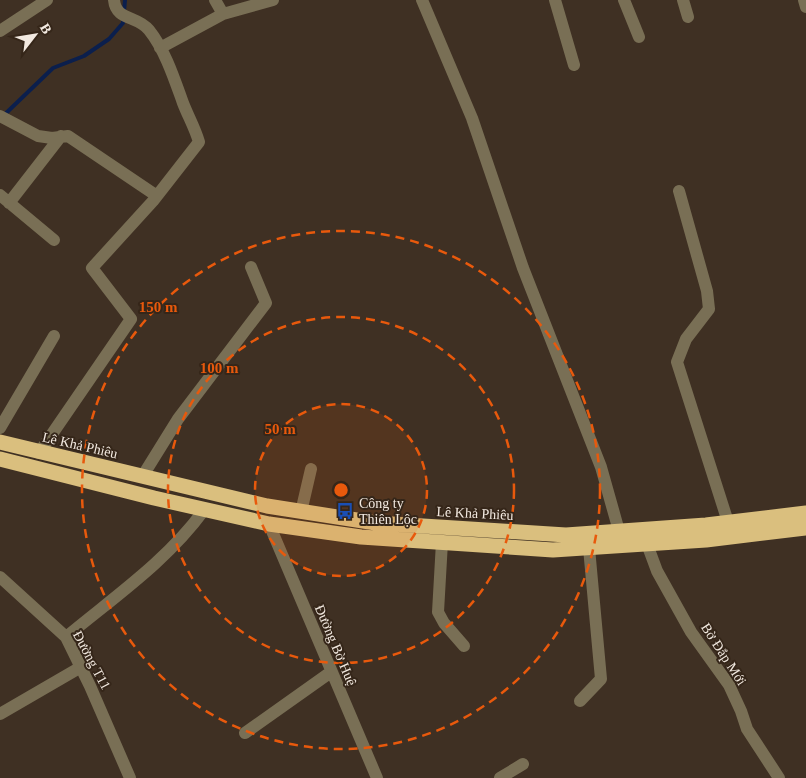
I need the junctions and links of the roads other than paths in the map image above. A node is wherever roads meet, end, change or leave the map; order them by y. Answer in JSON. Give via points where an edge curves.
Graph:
{"nodes":[{"id":1,"x":47,"y":0,"type":"edge"},
{"id":2,"x":114,"y":0,"type":"edge"},
{"id":3,"x":215,"y":0,"type":"edge"},
{"id":4,"x":273,"y":0,"type":"edge"},
{"id":5,"x":422,"y":0,"type":"edge"},
{"id":6,"x":555,"y":0,"type":"edge"},
{"id":7,"x":624,"y":0,"type":"edge"},
{"id":8,"x":683,"y":0,"type":"edge"},
{"id":9,"x":804,"y":0,"type":"edge"},
{"id":10,"x":806,"y":7,"type":"edge"},
{"id":11,"x":223,"y":14,"type":"junction"},
{"id":12,"x":688,"y":17,"type":"dead end"},
{"id":13,"x":0,"y":31,"type":"edge"},
{"id":14,"x":639,"y":37,"type":"dead end"},
{"id":15,"x":160,"y":48,"type":"junction"},
{"id":16,"x":574,"y":65,"type":"dead end"},
{"id":17,"x":4,"y":118,"type":"edge"},
{"id":18,"x":61,"y":136,"type":"junction"},
{"id":19,"x":679,"y":192,"type":"dead end"},
{"id":20,"x":157,"y":196,"type":"junction"},
{"id":21,"x":4,"y":199,"type":"edge"},
{"id":22,"x":54,"y":240,"type":"dead end"},
{"id":23,"x":251,"y":268,"type":"dead end"},
{"id":24,"x":54,"y":336,"type":"dead end"},
{"id":25,"x":0,"y":428,"type":"edge"},
{"id":26,"x":0,"y":442,"type":"edge"},
{"id":27,"x":39,"y":452,"type":"junction"},
{"id":28,"x":0,"y":459,"type":"edge"},
{"id":29,"x":311,"y":469,"type":"dead end"},
{"id":30,"x":142,"y":477,"type":"junction"},
{"id":31,"x":204,"y":510,"type":"junction"},
{"id":32,"x":301,"y":512,"type":"junction"},
{"id":33,"x":806,"y":513,"type":"edge"},
{"id":34,"x":728,"y":522,"type":"junction"},
{"id":35,"x":269,"y":524,"type":"junction"},
{"id":36,"x":806,"y":528,"type":"edge"},
{"id":37,"x":619,"y":531,"type":"junction"},
{"id":38,"x":442,"y":542,"type":"junction"},
{"id":39,"x":647,"y":544,"type":"junction"},
{"id":40,"x":588,"y":548,"type":"junction"},
{"id":41,"x":0,"y":576,"type":"edge"},
{"id":42,"x":66,"y":637,"type":"junction"},
{"id":43,"x":464,"y":646,"type":"dead end"},
{"id":44,"x":81,"y":667,"type":"junction"},
{"id":45,"x":331,"y":672,"type":"junction"},
{"id":46,"x":580,"y":701,"type":"dead end"},
{"id":47,"x":0,"y":714,"type":"edge"},
{"id":48,"x":245,"y":733,"type":"dead end"},
{"id":49,"x":523,"y":764,"type":"dead end"},
{"id":50,"x":130,"y":778,"type":"edge"},
{"id":51,"x":377,"y":778,"type":"edge"},
{"id":52,"x":500,"y":778,"type":"edge"},
{"id":53,"x":780,"y":778,"type":"edge"}],
"edges":[{"from":1,"to":13,"type":"street"},
{"from":2,"to":15,"type":"street","via":[[115,8],[142,23]]},
{"from":3,"to":11,"type":"street"},
{"from":4,"to":11,"type":"street"},
{"from":5,"to":37,"type":"street","via":[[472,118],[523,268],[601,467]]},
{"from":6,"to":16,"type":"street"},
{"from":7,"to":14,"type":"street"},
{"from":8,"to":12,"type":"street"},
{"from":9,"to":10,"type":"street"},
{"from":11,"to":15,"type":"street"},
{"from":15,"to":20,"type":"street","via":[[177,82],[198,142]]},
{"from":17,"to":18,"type":"street","via":[[38,136]]},
{"from":18,"to":20,"type":"street","via":[[68,136]]},
{"from":18,"to":21,"type":"street"},
{"from":19,"to":34,"type":"street","via":[[707,291],[709,309],[686,339],[677,362]]},
{"from":20,"to":27,"type":"street","via":[[92,268],[131,319]]},
{"from":21,"to":22,"type":"street"},
{"from":23,"to":30,"type":"street","via":[[266,303],[178,420]]},
{"from":24,"to":25,"type":"street"},
{"from":26,"to":27,"type":"highway","name":"Lê Khả Phiêu"},
{"from":27,"to":30,"type":"highway","name":"Lê Khả Phiêu"},
{"from":28,"to":31,"type":"highway"},
{"from":29,"to":32,"type":"street"},
{"from":30,"to":32,"type":"highway","name":"Lê Khả Phiêu"},
{"from":31,"to":35,"type":"highway"},
{"from":31,"to":42,"type":"street","via":[[156,563]]},
{"from":32,"to":37,"type":"highway","name":"Lê Khả Phiêu","via":[[386,524],[566,535]]},
{"from":33,"to":34,"type":"highway","name":"Lê Khả Phiêu"},
{"from":34,"to":37,"type":"highway","name":"Lê Khả Phiêu"},
{"from":35,"to":38,"type":"highway","via":[[361,537]]},
{"from":35,"to":45,"type":"street","name":"Đường Bờ Huệ"},
{"from":36,"to":39,"type":"highway"},
{"from":38,"to":40,"type":"highway","via":[[553,550]]},
{"from":38,"to":43,"type":"street","via":[[438,612]]},
{"from":39,"to":40,"type":"highway"},
{"from":39,"to":53,"type":"street","name":"Bờ Đắp Mới","via":[[657,572],[729,685],[742,711],[746,729]]},
{"from":40,"to":46,"type":"street","via":[[601,679]]},
{"from":41,"to":42,"type":"street","name":"Đường T11"},
{"from":42,"to":44,"type":"street","name":"Đường T11"},
{"from":44,"to":47,"type":"street"},
{"from":44,"to":50,"type":"street","name":"Đường T11"},
{"from":45,"to":48,"type":"street"},
{"from":45,"to":51,"type":"street","name":"Đường Bờ Huệ"},
{"from":49,"to":52,"type":"street"}]}
